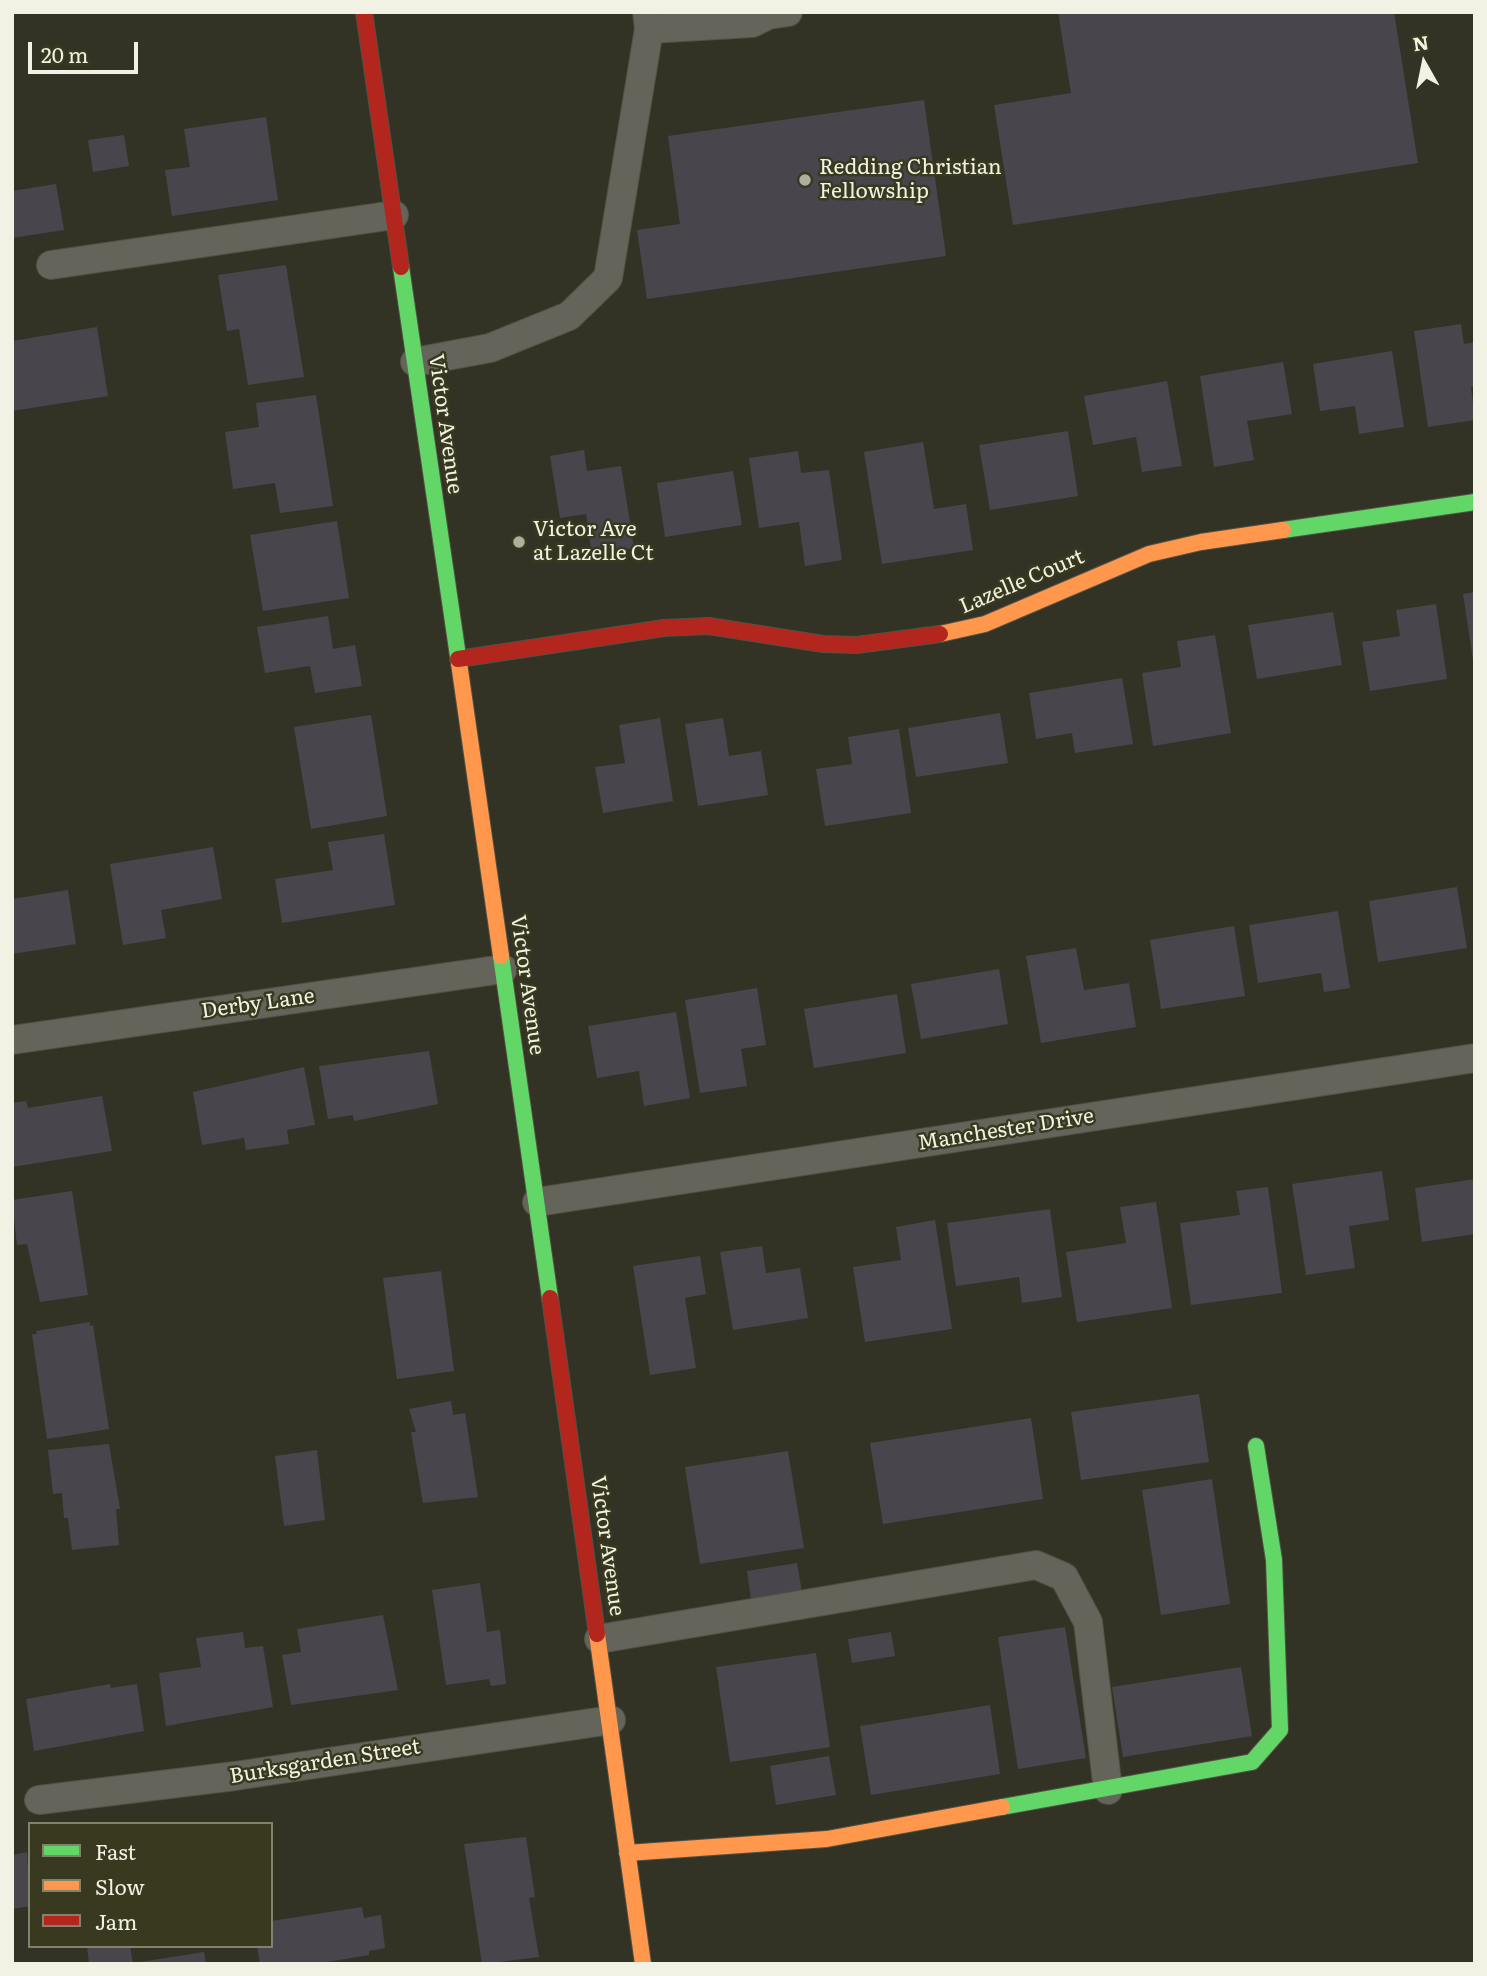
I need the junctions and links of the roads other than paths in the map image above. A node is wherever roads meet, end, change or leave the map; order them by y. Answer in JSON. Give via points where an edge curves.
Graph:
{"nodes":[{"id":1,"x":364,"y":12,"type":"edge"},
{"id":2,"x":775,"y":13,"type":"edge"},
{"id":3,"x":648,"y":21,"type":"edge"},
{"id":4,"x":394,"y":215,"type":"junction"},
{"id":5,"x":51,"y":265,"type":"dead end"},
{"id":6,"x":415,"y":362,"type":"junction"},
{"id":7,"x":1475,"y":502,"type":"edge"},
{"id":8,"x":458,"y":659,"type":"junction"},
{"id":9,"x":503,"y":969,"type":"junction"},
{"id":10,"x":12,"y":1040,"type":"edge"},
{"id":11,"x":1475,"y":1058,"type":"edge"},
{"id":12,"x":537,"y":1202,"type":"junction"},
{"id":13,"x":1256,"y":1446,"type":"dead end"},
{"id":14,"x":599,"y":1639,"type":"junction"},
{"id":15,"x":611,"y":1720,"type":"junction"},
{"id":16,"x":1108,"y":1790,"type":"junction"},
{"id":17,"x":39,"y":1800,"type":"dead end"},
{"id":18,"x":627,"y":1853,"type":"junction"},
{"id":19,"x":643,"y":1964,"type":"edge"}],
"edges":[{"from":1,"to":4,"type":"main road","name":"Victor Avenue"},
{"from":2,"to":3,"type":"street","via":[[752,23]]},
{"from":3,"to":6,"type":"street","via":[[608,278],[569,316],[490,348]]},
{"from":4,"to":5,"type":"street"},
{"from":4,"to":6,"type":"main road","name":"Victor Avenue"},
{"from":6,"to":8,"type":"main road","name":"Victor Avenue"},
{"from":7,"to":8,"type":"main road","name":"Lazelle Court","via":[[1202,542],[1149,554],[985,624],[920,639],[846,645],[735,629],[664,628]]},
{"from":8,"to":9,"type":"main road","name":"Victor Avenue"},
{"from":9,"to":10,"type":"street","name":"Derby Lane"},
{"from":9,"to":12,"type":"main road","name":"Victor Avenue"},
{"from":11,"to":12,"type":"street","name":"Manchester Drive"},
{"from":12,"to":14,"type":"main road","name":"Victor Avenue"},
{"from":13,"to":16,"type":"main road","via":[[1274,1560],[1280,1730],[1252,1762]]},
{"from":14,"to":15,"type":"main road","name":"Victor Avenue"},
{"from":14,"to":16,"type":"street","via":[[1037,1564],[1064,1577],[1088,1622]]},
{"from":15,"to":17,"type":"street","name":"Burksgarden Street"},
{"from":15,"to":18,"type":"main road","name":"Victor Avenue"},
{"from":16,"to":18,"type":"main road","via":[[827,1839]]},
{"from":18,"to":19,"type":"main road","name":"Victor Avenue"}]}
